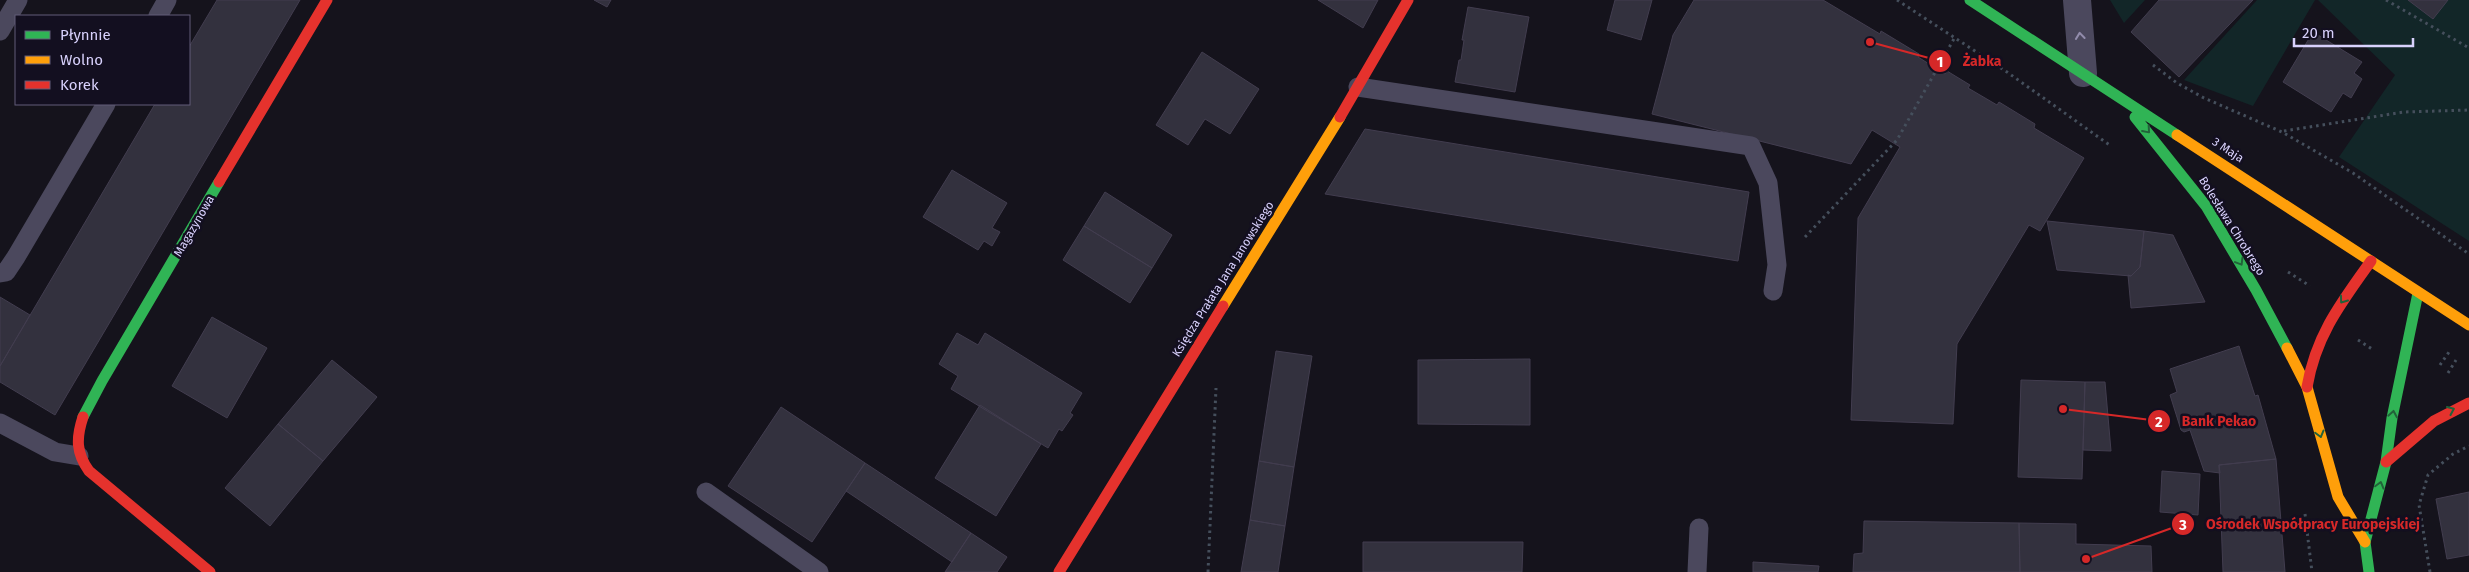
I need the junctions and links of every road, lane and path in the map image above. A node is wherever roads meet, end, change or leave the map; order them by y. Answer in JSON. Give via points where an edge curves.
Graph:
{"nodes":[{"id":1,"x":18,"y":0,"type":"edge"},
{"id":2,"x":168,"y":0,"type":"edge"},
{"id":3,"x":327,"y":0,"type":"edge"},
{"id":4,"x":1408,"y":0,"type":"edge"},
{"id":5,"x":1897,"y":0,"type":"edge"},
{"id":6,"x":2077,"y":0,"type":"edge"},
{"id":7,"x":2386,"y":0,"type":"edge"},
{"id":8,"x":1983,"y":3,"type":"edge"},
{"id":9,"x":159,"y":15,"type":"edge"},
{"id":10,"x":0,"y":31,"type":"edge"},
{"id":11,"x":1954,"y":37,"type":"junction"},
{"id":12,"x":2469,"y":48,"type":"edge"},
{"id":13,"x":2153,"y":65,"type":"dead end"},
{"id":14,"x":2083,"y":73,"type":"junction"},
{"id":15,"x":1358,"y":87,"type":"junction"},
{"id":16,"x":2114,"y":94,"type":"junction"},
{"id":17,"x":105,"y":105,"type":"edge"},
{"id":18,"x":2469,"y":110,"type":"edge"},
{"id":19,"x":2282,"y":132,"type":"junction"},
{"id":20,"x":2117,"y":152,"type":"dead end"},
{"id":21,"x":2469,"y":254,"type":"edge"},
{"id":22,"x":2372,"y":261,"type":"junction"},
{"id":23,"x":1777,"y":265,"type":"junction"},
{"id":24,"x":2285,"y":272,"type":"dead end"},
{"id":25,"x":0,"y":273,"type":"edge"},
{"id":26,"x":2314,"y":288,"type":"dead end"},
{"id":27,"x":1774,"y":291,"type":"dead end"},
{"id":28,"x":2418,"y":292,"type":"junction"},
{"id":29,"x":2469,"y":325,"type":"edge"},
{"id":30,"x":2355,"y":338,"type":"dead end"},
{"id":31,"x":2378,"y":352,"type":"dead end"},
{"id":32,"x":1216,"y":380,"type":"dead end"},
{"id":33,"x":2307,"y":387,"type":"junction"},
{"id":34,"x":2469,"y":402,"type":"edge"},
{"id":35,"x":0,"y":423,"type":"edge"},
{"id":36,"x":2469,"y":446,"type":"edge"},
{"id":37,"x":79,"y":456,"type":"junction"},
{"id":38,"x":2386,"y":462,"type":"junction"},
{"id":39,"x":706,"y":492,"type":"dead end"},
{"id":40,"x":2303,"y":506,"type":"dead end"},
{"id":41,"x":1699,"y":528,"type":"dead end"},
{"id":42,"x":2365,"y":542,"type":"junction"},
{"id":43,"x":210,"y":572,"type":"edge"},
{"id":44,"x":819,"y":572,"type":"edge"},
{"id":45,"x":1059,"y":572,"type":"edge"},
{"id":46,"x":1208,"y":572,"type":"edge"},
{"id":47,"x":1697,"y":572,"type":"edge"},
{"id":48,"x":2312,"y":572,"type":"edge"},
{"id":49,"x":2369,"y":572,"type":"edge"},
{"id":50,"x":2430,"y":572,"type":"edge"}],
"edges":[{"from":1,"to":10,"type":"lane"},
{"from":2,"to":9,"type":"lane"},
{"from":3,"to":37,"type":"street","name":"Magazynowa","via":[[102,381],[76,437]]},
{"from":4,"to":15,"type":"street","name":"Księdza Prałata Jana Janowskiego"},
{"from":5,"to":11,"type":"path"},
{"from":14,"to":6,"type":"street","one_way":true},
{"from":7,"to":12,"type":"path"},
{"from":8,"to":14,"type":"street","name":"3 Maja"},
{"from":11,"to":20,"type":"path"},
{"from":11,"to":23,"type":"path","via":[[1897,140]]},
{"from":13,"to":19,"type":"path","via":[[2204,98]]},
{"from":14,"to":16,"type":"street","name":"3 Maja"},
{"from":15,"to":23,"type":"lane","via":[[1751,146],[1768,183]]},
{"from":15,"to":45,"type":"street","name":"Księdza Prałata Jana Janowskiego"},
{"from":16,"to":22,"type":"street","name":"3 Maja"},
{"from":16,"to":33,"type":"street","name":"Bolesława Chrobrego","one_way":true,"via":[[2206,206],[2256,290]]},
{"from":17,"to":25,"type":"lane","via":[[16,257],[6,272]]},
{"from":18,"to":19,"type":"path","via":[[2404,112]]},
{"from":19,"to":21,"type":"path","via":[[2354,172]]},
{"from":22,"to":28,"type":"street","name":"3 Maja"},
{"from":22,"to":33,"type":"street","name":"Bolesława Chrobrego","one_way":true,"via":[[2316,343]]},
{"from":23,"to":27,"type":"lane"},
{"from":24,"to":26,"type":"path"},
{"from":28,"to":29,"type":"street","name":"3 Maja"},
{"from":38,"to":28,"type":"street","name":"Bolesława Chrobrego","one_way":true},
{"from":30,"to":31,"type":"path"},
{"from":32,"to":46,"type":"path"},
{"from":33,"to":42,"type":"street","name":"Bolesława Chrobrego","one_way":true,"via":[[2338,498]]},
{"from":38,"to":34,"type":"street","one_way":true,"via":[[2426,424]]},
{"from":35,"to":37,"type":"lane","via":[[55,452]]},
{"from":36,"to":50,"type":"path","via":[[2453,454],[2428,475],[2419,505]]},
{"from":37,"to":43,"type":"street","via":[[89,472]]},
{"from":42,"to":38,"type":"street","name":"Bolesława Chrobrego","one_way":true},
{"from":39,"to":44,"type":"lane"},
{"from":40,"to":48,"type":"path"},
{"from":41,"to":47,"type":"lane"},
{"from":42,"to":49,"type":"street","name":"Bolesława Chrobrego"}]}
